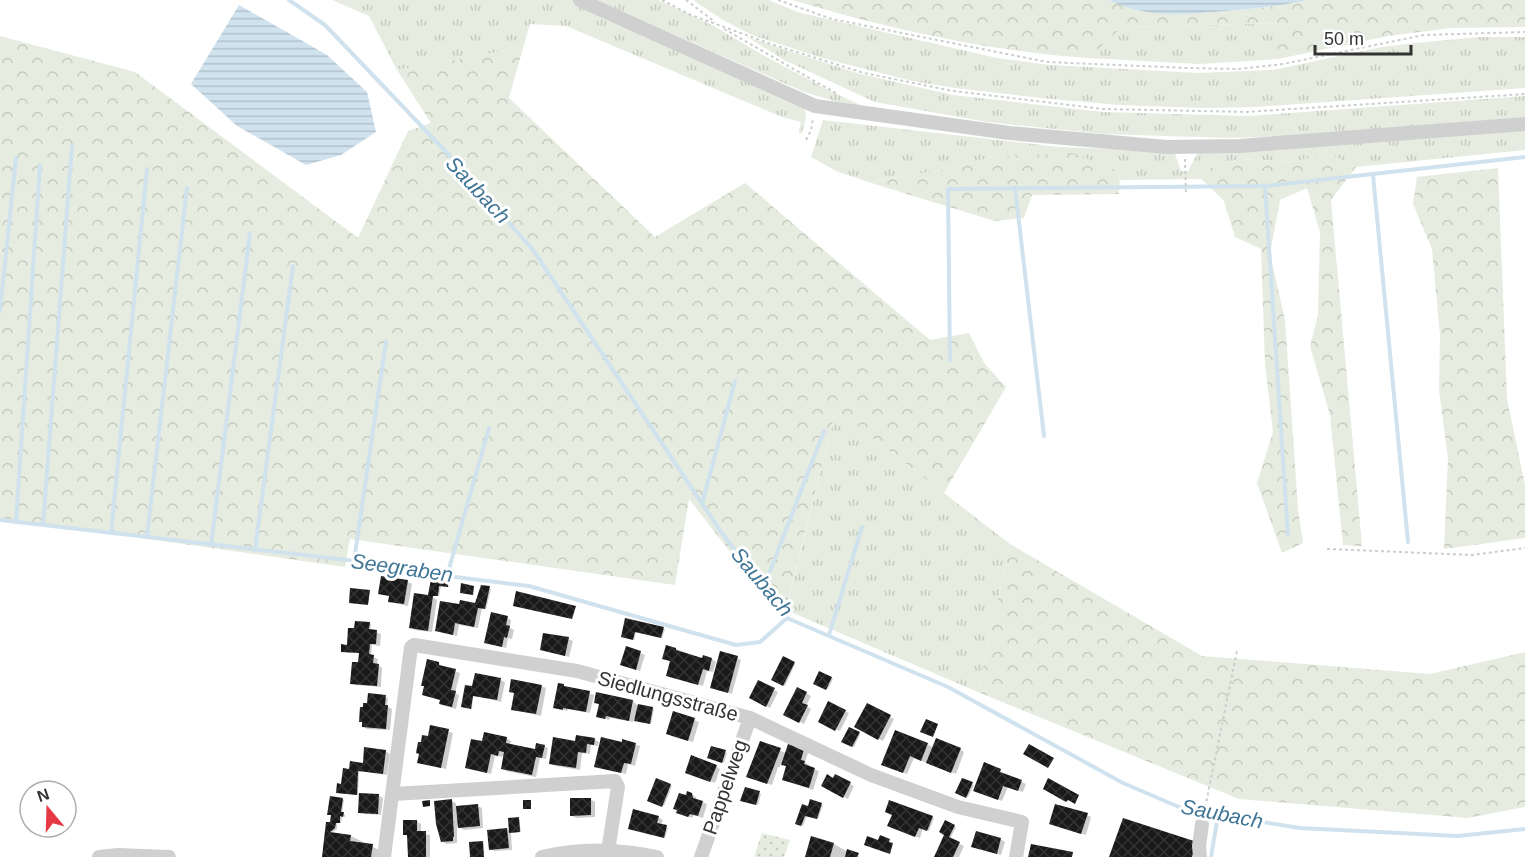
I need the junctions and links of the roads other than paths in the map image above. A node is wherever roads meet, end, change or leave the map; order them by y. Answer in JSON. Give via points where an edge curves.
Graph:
{"nodes":[{"id":1,"x":580,"y":0,"type":"edge"},
{"id":2,"x":1525,"y":124,"type":"edge"},
{"id":3,"x":750,"y":718,"type":"junction"},
{"id":4,"x":393,"y":794,"type":"junction"},
{"id":5,"x":1202,"y":824,"type":"dead end"},
{"id":6,"x":608,"y":851,"type":"junction"},
{"id":7,"x":99,"y":857,"type":"edge"},
{"id":8,"x":168,"y":857,"type":"edge"},
{"id":9,"x":384,"y":857,"type":"edge"},
{"id":10,"x":542,"y":857,"type":"edge"},
{"id":11,"x":657,"y":857,"type":"edge"},
{"id":12,"x":701,"y":857,"type":"edge"},
{"id":13,"x":1016,"y":857,"type":"edge"},
{"id":14,"x":1200,"y":857,"type":"edge"}],
"edges":[{"from":1,"to":2,"type":"street","via":[[815,106],[1009,134],[1167,147],[1239,146]]},
{"from":3,"to":4,"type":"street","name":"Siedlungsstraße","via":[[577,671],[414,645]]},
{"from":3,"to":12,"type":"street","name":"Pappelweg"},
{"from":3,"to":13,"type":"street","name":"Siedlungsstraße","via":[[871,775],[958,807],[1022,822]]},
{"from":4,"to":6,"type":"street","via":[[615,782],[618,787]]},
{"from":4,"to":9,"type":"street","name":"Siedlungsstraße"},
{"from":5,"to":14,"type":"street"},
{"from":6,"to":10,"type":"street","via":[[568,851]]},
{"from":6,"to":11,"type":"street"},
{"from":7,"to":8,"type":"street"}]}
